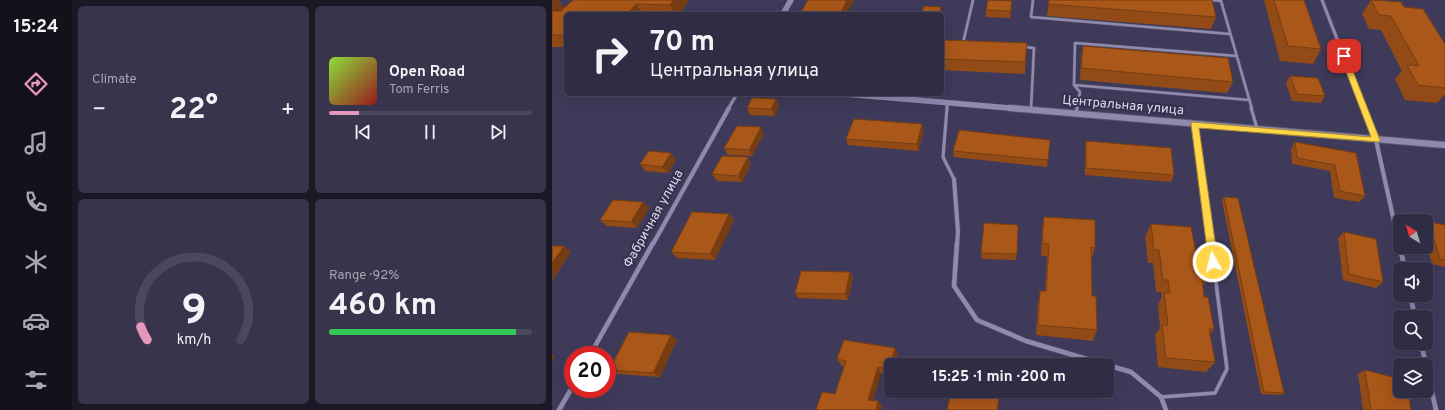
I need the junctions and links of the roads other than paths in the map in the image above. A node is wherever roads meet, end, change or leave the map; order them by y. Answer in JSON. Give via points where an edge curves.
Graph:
{"nodes":[{"id":1,"x":791,"y":0,"type":"edge"},
{"id":2,"x":973,"y":0,"type":"edge"},
{"id":3,"x":1033,"y":0,"type":"edge"},
{"id":4,"x":1212,"y":0,"type":"edge"},
{"id":5,"x":1322,"y":0,"type":"edge"},
{"id":6,"x":784,"y":12,"type":"edge"},
{"id":7,"x":1230,"y":34,"type":"junction"},
{"id":8,"x":962,"y":47,"type":"edge"},
{"id":9,"x":1019,"y":47,"type":"edge"},
{"id":10,"x":1237,"y":56,"type":"junction"},
{"id":11,"x":1074,"y":85,"type":"junction"},
{"id":12,"x":736,"y":96,"type":"edge"},
{"id":13,"x":868,"y":96,"type":"edge"},
{"id":14,"x":1249,"y":100,"type":"junction"},
{"id":15,"x":947,"y":103,"type":"junction"},
{"id":16,"x":1031,"y":110,"type":"junction"},
{"id":17,"x":1076,"y":114,"type":"junction"},
{"id":18,"x":1195,"y":124,"type":"junction"},
{"id":19,"x":1257,"y":130,"type":"junction"},
{"id":20,"x":1376,"y":140,"type":"junction"},
{"id":21,"x":1445,"y":144,"type":"edge"},
{"id":22,"x":954,"y":179,"type":"joint"},
{"id":23,"x":1403,"y":262,"type":"edge"},
{"id":24,"x":595,"y":346,"type":"edge"},
{"id":25,"x":1083,"y":358,"type":"edge"},
{"id":26,"x":1114,"y":367,"type":"edge"},
{"id":27,"x":1433,"y":396,"type":"edge"},
{"id":28,"x":1160,"y":397,"type":"junction"},
{"id":29,"x":566,"y":398,"type":"edge"},
{"id":30,"x":559,"y":410,"type":"edge"},
{"id":31,"x":1166,"y":410,"type":"edge"},
{"id":32,"x":1436,"y":410,"type":"edge"}],
"edges":[{"from":1,"to":6,"type":"street"},
{"from":2,"to":8,"type":"lane"},
{"from":3,"to":7,"type":"lane","via":[[1031,17]]},
{"from":4,"to":7,"type":"lane","via":[[1221,1]]},
{"from":5,"to":20,"type":"street"},
{"from":7,"to":10,"type":"lane"},
{"from":9,"to":16,"type":"lane","via":[[1034,48]]},
{"from":10,"to":11,"type":"lane","via":[[1074,43]]},
{"from":10,"to":14,"type":"lane"},
{"from":11,"to":14,"type":"lane"},
{"from":11,"to":17,"type":"lane","via":[[1080,92]]},
{"from":12,"to":24,"type":"street","name":"Фабричная улица"},
{"from":13,"to":15,"type":"street","name":"Центральная улица"},
{"from":14,"to":19,"type":"lane"},
{"from":15,"to":16,"type":"street","name":"Центральная улица"},
{"from":15,"to":22,"type":"lane","via":[[943,157]]},
{"from":16,"to":17,"type":"street","name":"Центральная улица"},
{"from":17,"to":18,"type":"street","name":"Центральная улица"},
{"from":18,"to":19,"type":"street","name":"Центральная улица"},
{"from":18,"to":28,"type":"lane","via":[[1227,369],[1215,393]]},
{"from":19,"to":20,"type":"street","name":"Центральная улица"},
{"from":20,"to":21,"type":"street","name":"Центральная улица"},
{"from":20,"to":23,"type":"street"},
{"from":22,"to":25,"type":"street","via":[[958,232],[954,286],[977,320],[1026,341]]},
{"from":26,"to":28,"type":"street","via":[[1131,372]]},
{"from":27,"to":32,"type":"street"},
{"from":28,"to":31,"type":"street"},
{"from":29,"to":30,"type":"street"}]}
